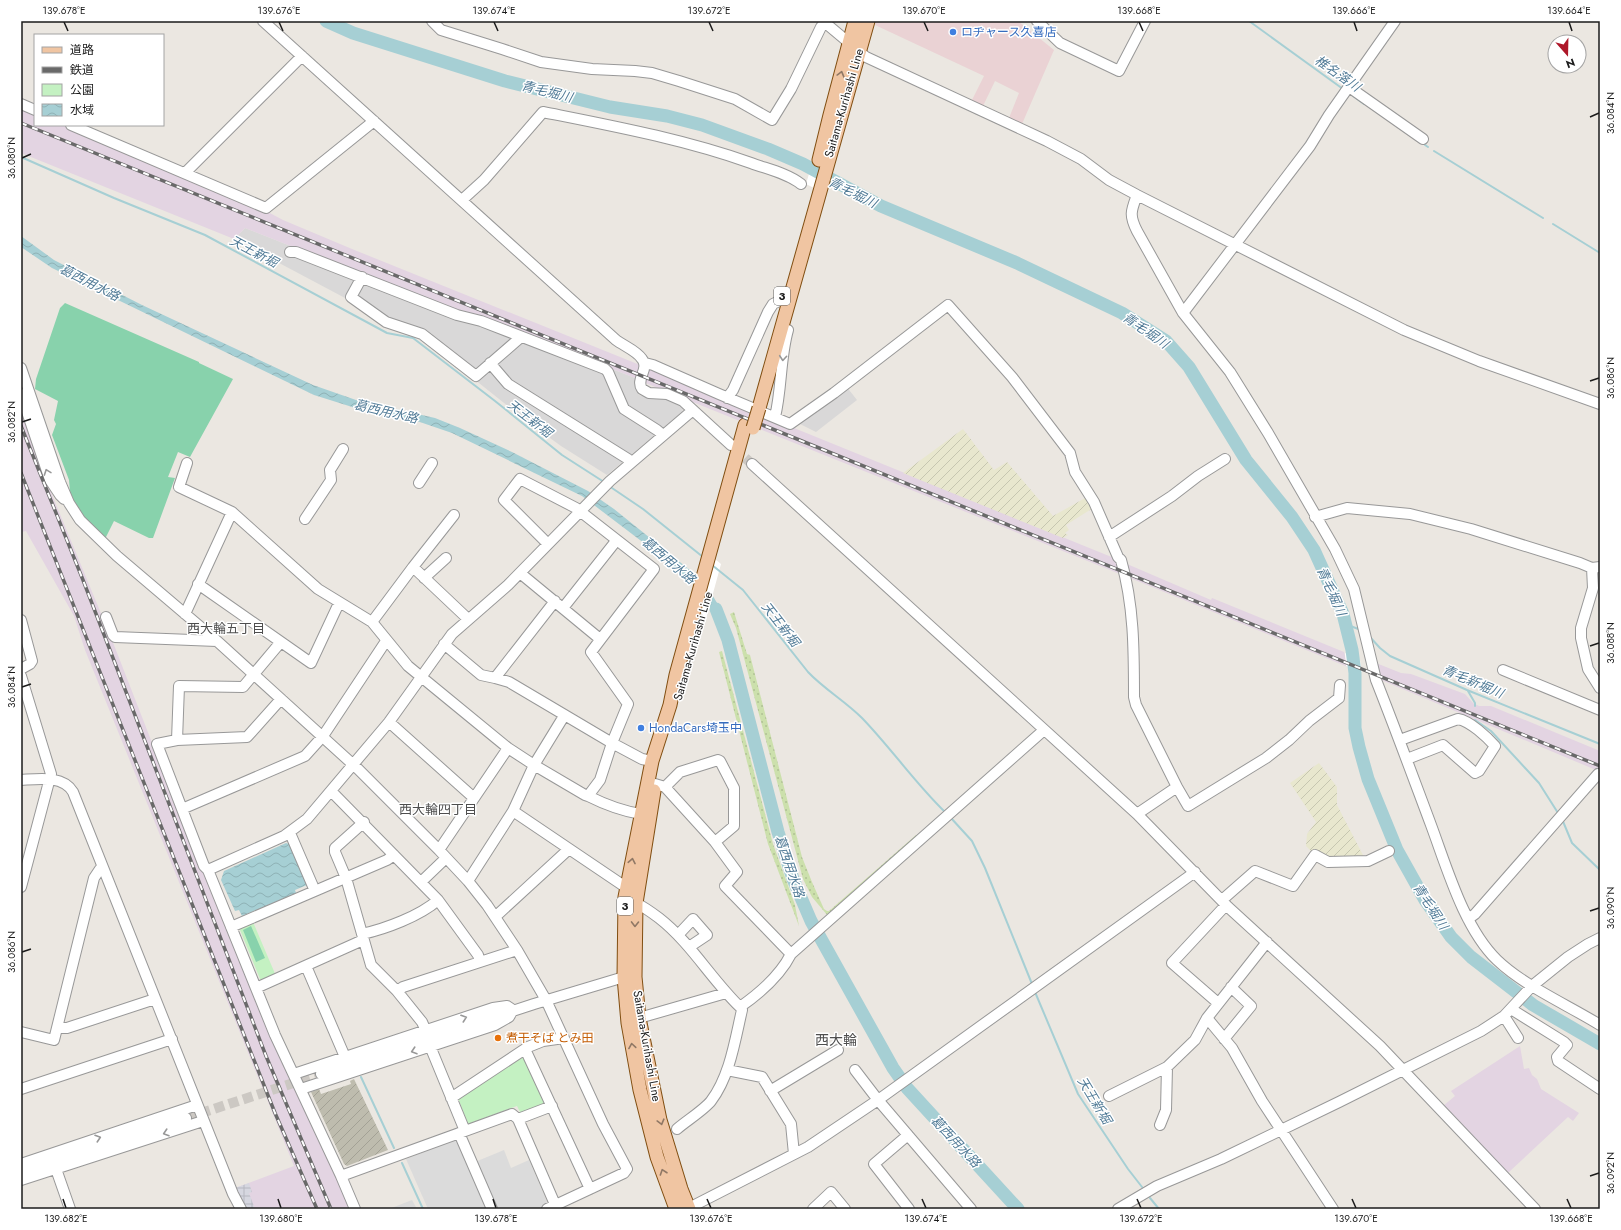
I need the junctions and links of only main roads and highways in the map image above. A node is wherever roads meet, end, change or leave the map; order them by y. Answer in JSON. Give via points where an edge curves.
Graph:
{"nodes":[{"id":1,"x":855,"y":21,"type":"edge"},
{"id":2,"x":868,"y":21,"type":"edge"},
{"id":3,"x":854,"y":48,"type":"junction"},
{"id":4,"x":811,"y":187,"type":"junction"},
{"id":5,"x":755,"y":406,"type":"junction"},
{"id":6,"x":698,"y":609,"type":"junction"},
{"id":7,"x":629,"y":977,"type":"junction"},
{"id":8,"x":685,"y":1209,"type":"edge"}],
"edges":[{"from":1,"to":3,"type":"main road","name":"Saitama-Kurihashi Line","number":"3"},
{"from":2,"to":3,"type":"main road","name":"Saitama-Kurihashi Line","number":"3"},
{"from":3,"to":4,"type":"main road","name":"Saitama-Kurihashi Line","number":"3","via":[[825,155]]},
{"from":4,"to":5,"type":"main road","name":"Saitama-Kurihashi Line","number":"3"},
{"from":4,"to":5,"type":"main road","name":"Saitama-Kurihashi Line","number":"3","via":[[792,293]]},
{"from":5,"to":6,"type":"main road","name":"Saitama-Kurihashi Line","number":"3"},
{"from":6,"to":7,"type":"main road","name":"Saitama-Kurihashi Line","number":"3","one_way":true,"via":[[636,903]]},
{"from":7,"to":6,"type":"main road","name":"Saitama-Kurihashi Line","number":"3","one_way":true,"via":[[625,897],[652,761]]},
{"from":7,"to":8,"type":"main road","name":"Saitama-Kurihashi Line","number":"3","one_way":true,"via":[[660,1120]]},
{"from":8,"to":7,"type":"main road","name":"Saitama-Kurihashi Line","number":"3","one_way":true,"via":[[657,1157],[640,1090],[628,1023]]}]}
